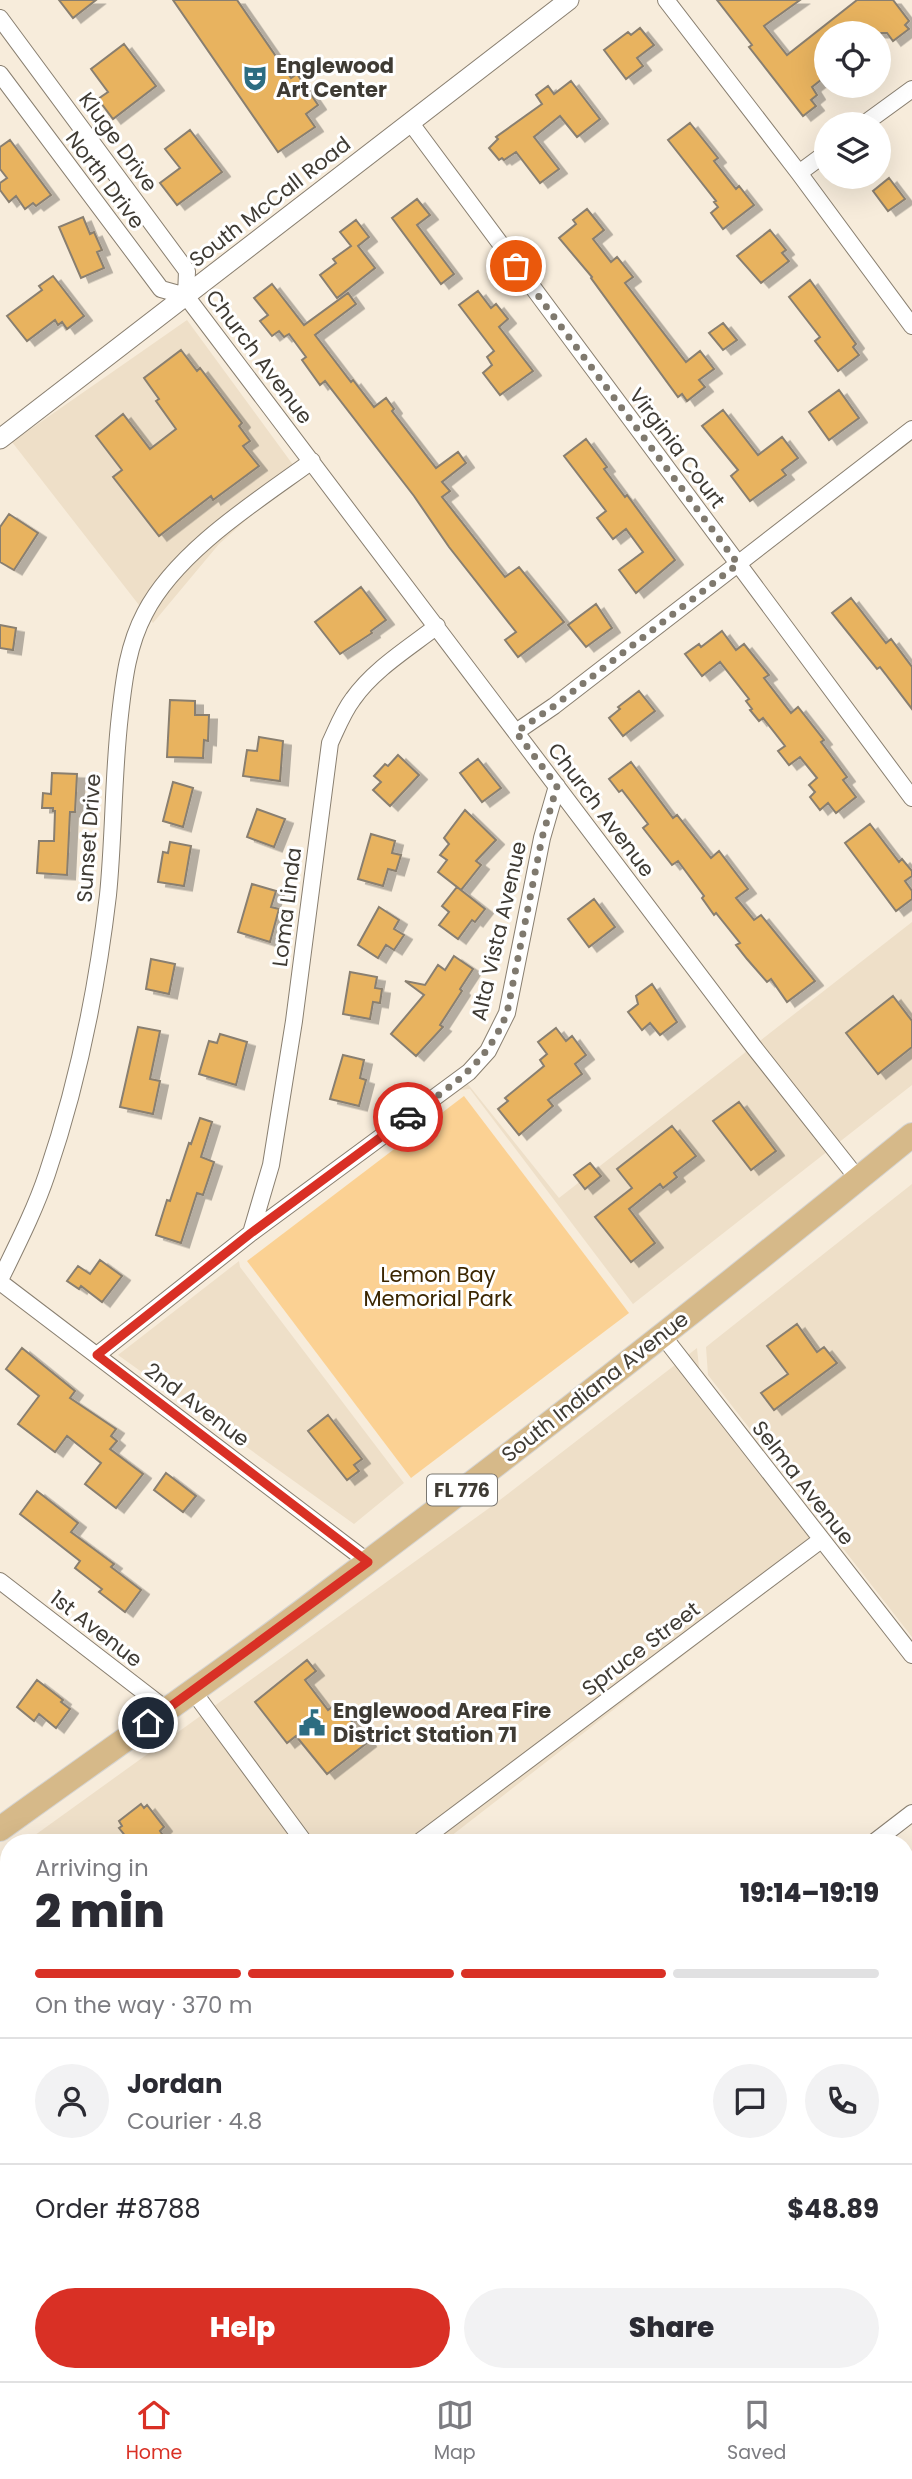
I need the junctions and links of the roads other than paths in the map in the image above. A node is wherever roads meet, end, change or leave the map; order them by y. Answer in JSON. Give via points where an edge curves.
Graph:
{"nodes":[{"id":1,"x":569,"y":0,"type":"edge"},
{"id":2,"x":666,"y":0,"type":"edge"},
{"id":3,"x":0,"y":18,"type":"edge"},
{"id":4,"x":0,"y":74,"type":"edge"},
{"id":5,"x":912,"y":89,"type":"edge"},
{"id":6,"x":880,"y":112,"type":"edge"},
{"id":7,"x":410,"y":122,"type":"junction"},
{"id":8,"x":814,"y":162,"type":"edge"},
{"id":9,"x":799,"y":173,"type":"junction"},
{"id":10,"x":186,"y":296,"type":"junction"},
{"id":11,"x":912,"y":326,"type":"edge"},
{"id":12,"x":912,"y":429,"type":"edge"},
{"id":13,"x":0,"y":439,"type":"edge"},
{"id":14,"x":312,"y":461,"type":"junction"},
{"id":15,"x":738,"y":564,"type":"junction"},
{"id":16,"x":437,"y":626,"type":"junction"},
{"id":17,"x":516,"y":732,"type":"junction"},
{"id":18,"x":557,"y":786,"type":"junction"},
{"id":19,"x":912,"y":798,"type":"edge"},
{"id":20,"x":912,"y":1135,"type":"edge"},
{"id":21,"x":858,"y":1180,"type":"junction"},
{"id":22,"x":251,"y":1233,"type":"junction"},
{"id":23,"x":0,"y":1281,"type":"edge"},
{"id":24,"x":663,"y":1336,"type":"junction"},
{"id":25,"x":97,"y":1355,"type":"junction"},
{"id":26,"x":821,"y":1540,"type":"junction"},
{"id":27,"x":368,"y":1562,"type":"junction"},
{"id":28,"x":0,"y":1581,"type":"edge"},
{"id":29,"x":912,"y":1655,"type":"edge"},
{"id":30,"x":193,"y":1691,"type":"junction"},
{"id":31,"x":167,"y":1710,"type":"junction"},
{"id":32,"x":912,"y":1813,"type":"edge"},
{"id":33,"x":0,"y":1829,"type":"edge"},
{"id":34,"x":299,"y":1834,"type":"edge"},
{"id":35,"x":430,"y":1834,"type":"edge"},
{"id":36,"x":885,"y":1834,"type":"edge"}],
"edges":[{"from":1,"to":7,"type":"street","name":"South McCall Road"},
{"from":2,"to":9,"type":"street"},
{"from":3,"to":10,"type":"street","name":"Kluge Drive","via":[[187,271]]},
{"from":4,"to":10,"type":"street","name":"North Drive","via":[[162,289]]},
{"from":5,"to":6,"type":"street"},
{"from":7,"to":10,"type":"street","name":"South McCall Road"},
{"from":7,"to":15,"type":"street","name":"Virginia Court"},
{"from":8,"to":9,"type":"street"},
{"from":9,"to":11,"type":"street"},
{"from":10,"to":13,"type":"street","name":"South McCall Road"},
{"from":10,"to":14,"type":"street","name":"Church Avenue"},
{"from":12,"to":15,"type":"street"},
{"from":14,"to":16,"type":"street","name":"Church Avenue"},
{"from":14,"to":23,"type":"street","name":"Sunset Drive","via":[[193,553],[156,595],[136,631],[124,678],[108,894],[85,1039],[47,1175]]},
{"from":15,"to":17,"type":"street"},
{"from":15,"to":19,"type":"street","name":"Virginia Court"},
{"from":16,"to":17,"type":"street","name":"Church Avenue"},
{"from":16,"to":22,"type":"street","name":"Loma Linda","via":[[360,690],[330,743],[271,1165]]},
{"from":17,"to":18,"type":"street","name":"Church Avenue"},
{"from":18,"to":21,"type":"street","name":"Church Avenue"},
{"from":18,"to":22,"type":"street","name":"Alta Vista Avenue","via":[[507,1013],[488,1051],[469,1072]]},
{"from":20,"to":21,"type":"main road","name":"South Indiana Avenue","number":"FL 776"},
{"from":21,"to":24,"type":"main road","name":"South Indiana Avenue","number":"FL 776"},
{"from":22,"to":25,"type":"street","name":"Alta Vista Avenue"},
{"from":23,"to":25,"type":"street","name":"2nd Avenue"},
{"from":24,"to":26,"type":"street","name":"Selma Avenue"},
{"from":24,"to":27,"type":"main road","name":"South Indiana Avenue","number":"FL 776"},
{"from":25,"to":27,"type":"street","name":"2nd Avenue"},
{"from":26,"to":29,"type":"street","name":"Selma Avenue"},
{"from":26,"to":35,"type":"street","name":"Spruce Street"},
{"from":27,"to":30,"type":"main road","name":"South Indiana Avenue","number":"FL 776"},
{"from":28,"to":31,"type":"street","name":"1st Avenue"},
{"from":30,"to":31,"type":"main road","name":"South Indiana Avenue","number":"FL 776"},
{"from":30,"to":34,"type":"street"},
{"from":31,"to":33,"type":"main road","name":"South Indiana Avenue","number":"FL 776"},
{"from":32,"to":36,"type":"street"}]}
